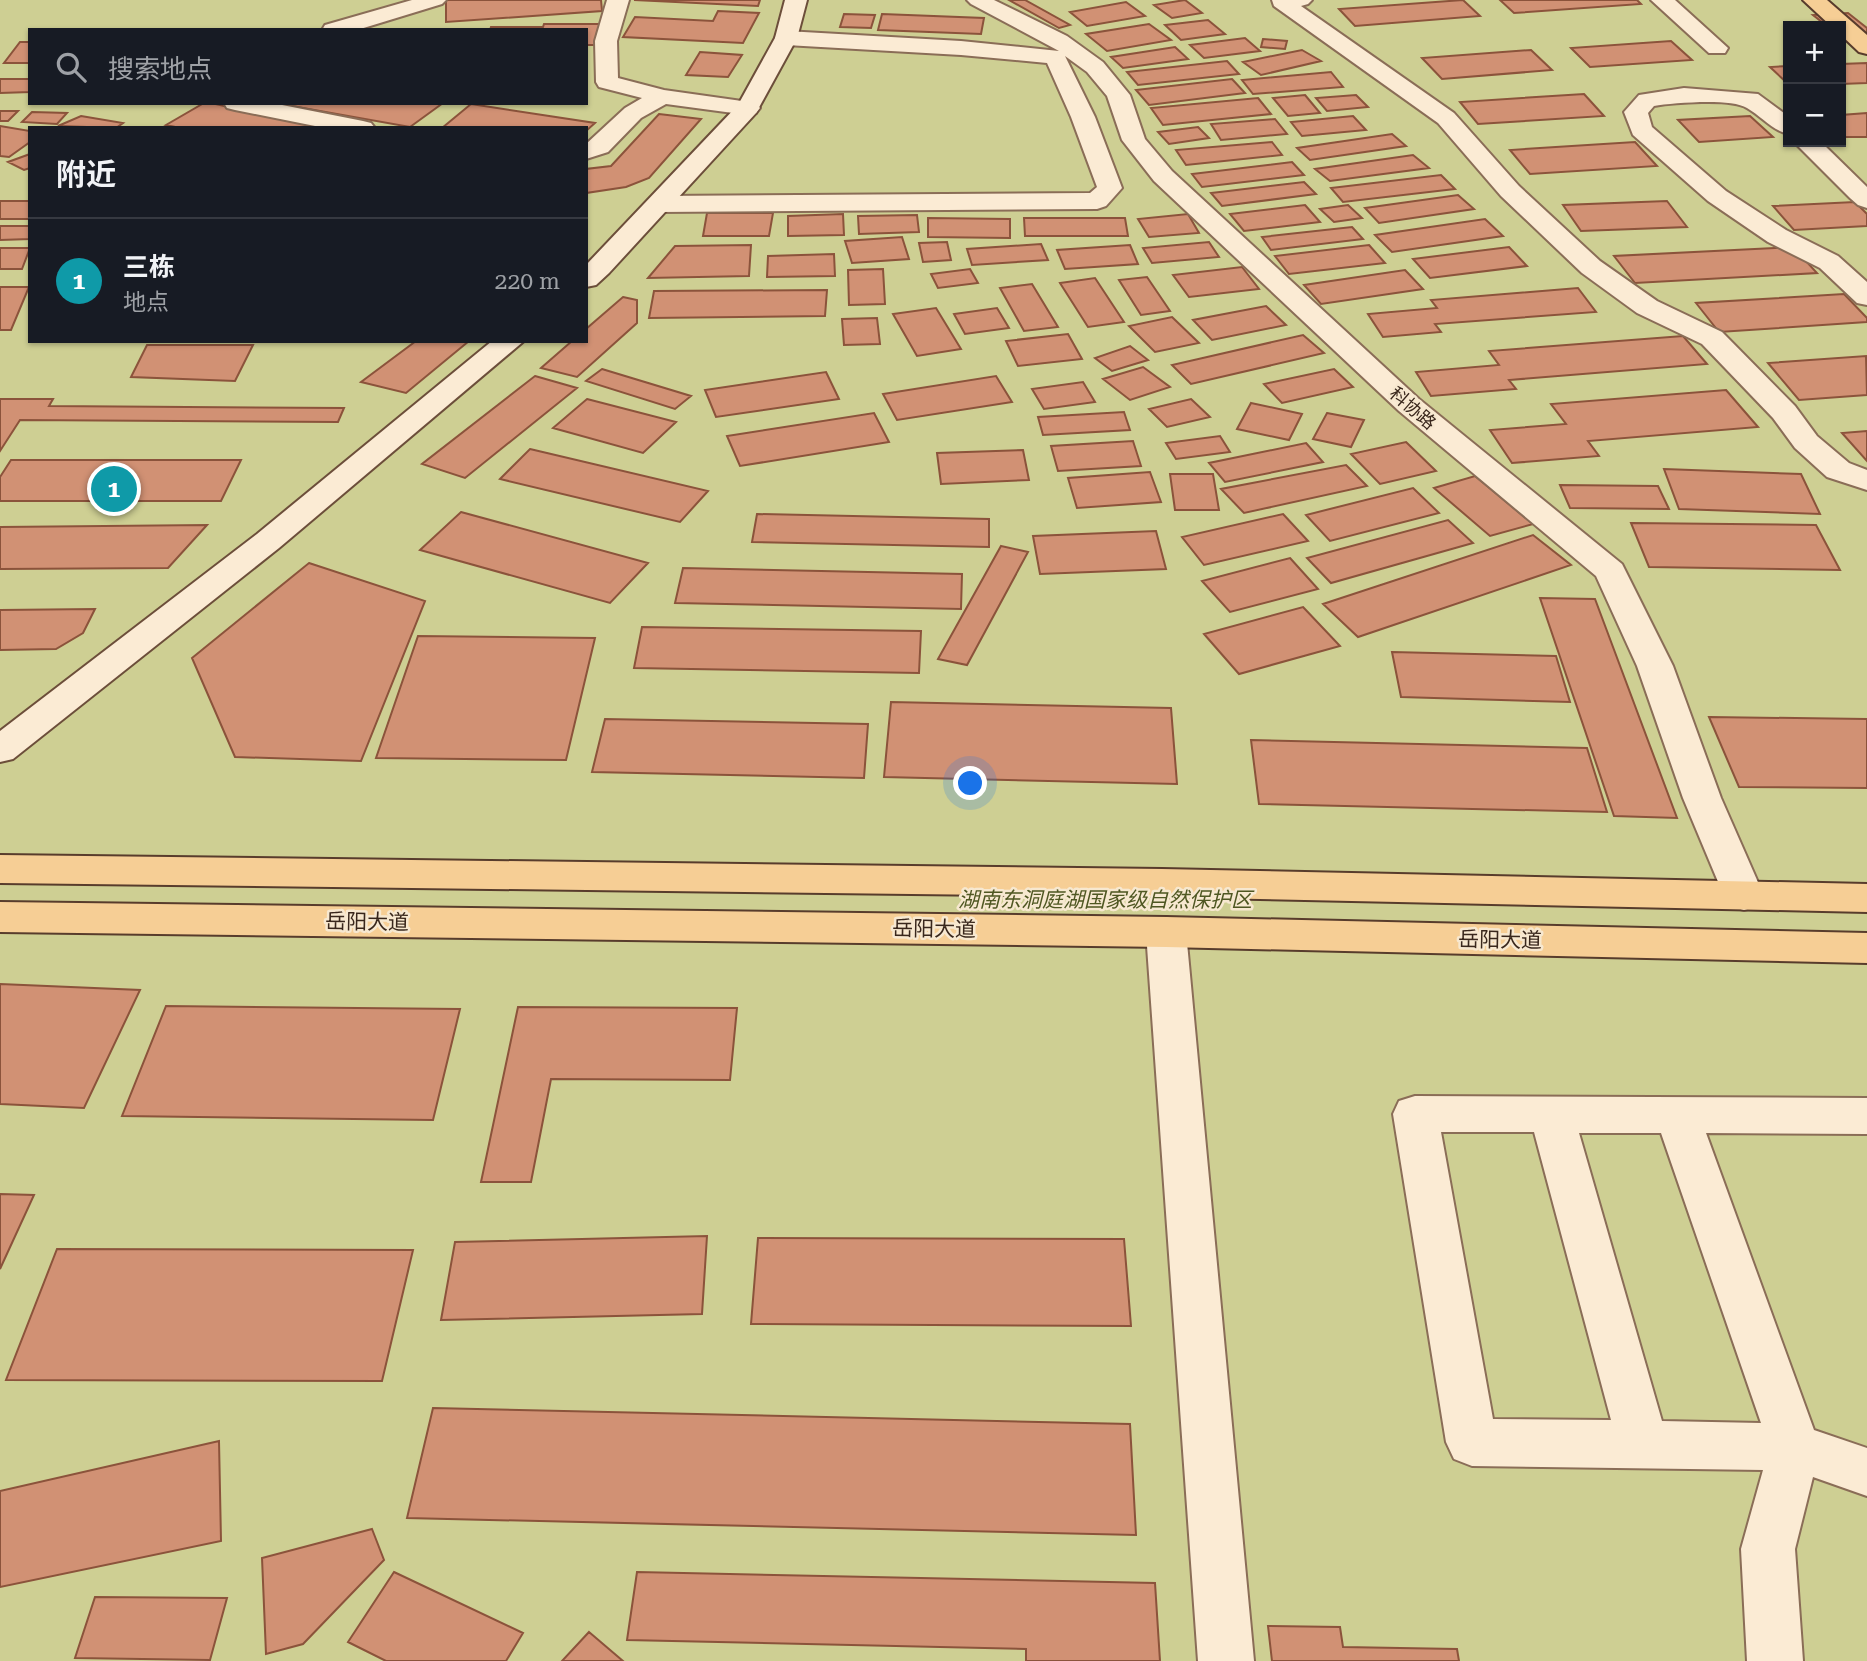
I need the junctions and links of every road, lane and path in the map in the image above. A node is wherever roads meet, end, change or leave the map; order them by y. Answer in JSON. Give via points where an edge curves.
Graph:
{"nodes":[{"id":1,"x":435,"y":0,"type":"edge"},
{"id":2,"x":618,"y":0,"type":"edge"},
{"id":3,"x":796,"y":0,"type":"edge"},
{"id":4,"x":978,"y":0,"type":"edge"},
{"id":5,"x":1301,"y":0,"type":"edge"},
{"id":6,"x":1662,"y":0,"type":"edge"},
{"id":7,"x":1814,"y":0,"type":"edge"},
{"id":8,"x":340,"y":28,"type":"edge"},
{"id":9,"x":786,"y":38,"type":"junction"},
{"id":10,"x":1867,"y":47,"type":"edge"},
{"id":11,"x":1717,"y":48,"type":"dead end"},
{"id":12,"x":594,"y":55,"type":"edge"},
{"id":13,"x":663,"y":97,"type":"junction"},
{"id":14,"x":245,"y":105,"type":"edge"},
{"id":15,"x":748,"y":108,"type":"junction"},
{"id":16,"x":1783,"y":123,"type":"edge"},
{"id":17,"x":353,"y":126,"type":"edge"},
{"id":18,"x":1812,"y":147,"type":"edge"},
{"id":19,"x":588,"y":152,"type":"edge"},
{"id":20,"x":1867,"y":200,"type":"edge"},
{"id":21,"x":659,"y":204,"type":"junction"},
{"id":22,"x":588,"y":277,"type":"edge"},
{"id":23,"x":1867,"y":297,"type":"edge"},
{"id":24,"x":508,"y":343,"type":"edge"},
{"id":25,"x":1867,"y":481,"type":"edge"},
{"id":26,"x":0,"y":750,"type":"edge"},
{"id":27,"x":0,"y":869,"type":"edge"},
{"id":28,"x":1744,"y":896,"type":"junction"},
{"id":29,"x":1867,"y":898,"type":"edge"},
{"id":30,"x":0,"y":917,"type":"edge"},
{"id":31,"x":1166,"y":932,"type":"junction"},
{"id":32,"x":1867,"y":948,"type":"edge"},
{"id":33,"x":1552,"y":1116,"type":"junction"},
{"id":34,"x":1677,"y":1116,"type":"junction"},
{"id":35,"x":1867,"y":1116,"type":"edge"},
{"id":36,"x":1643,"y":1444,"type":"junction"},
{"id":37,"x":1795,"y":1447,"type":"junction"},
{"id":38,"x":1867,"y":1472,"type":"edge"},
{"id":39,"x":1226,"y":1661,"type":"edge"},
{"id":40,"x":1775,"y":1661,"type":"edge"}],
"edges":[{"from":1,"to":8,"type":"street"},
{"from":2,"to":12,"type":"street"},
{"from":3,"to":9,"type":"street"},
{"from":4,"to":28,"type":"street","name":"科协路","via":[[1059,41],[1095,67],[1118,95],[1134,140],[1163,176],[1409,405],[1610,571],[1655,666],[1702,798]]},
{"from":5,"to":25,"type":"street","via":[[1280,2],[1446,118],[1510,191],[1591,267],[1647,307],[1712,338],[1784,412],[1806,442],[1838,470]]},
{"from":6,"to":11,"type":"street"},
{"from":7,"to":10,"type":"main road"},
{"from":9,"to":15,"type":"street"},
{"from":9,"to":21,"type":"street","via":[[1055,57],[1110,188],[1097,201]]},
{"from":12,"to":13,"type":"street","via":[[607,82]]},
{"from":13,"to":15,"type":"street"},
{"from":13,"to":19,"type":"street","via":[[633,113]]},
{"from":14,"to":17,"type":"street"},
{"from":15,"to":21,"type":"street"},
{"from":16,"to":23,"type":"street","via":[[1750,99],[1684,95],[1647,100],[1636,112],[1640,130],[1717,196],[1777,236],[1829,262]]},
{"from":18,"to":20,"type":"street"},
{"from":21,"to":22,"type":"street"},
{"from":24,"to":26,"type":"street","via":[[268,541]]},
{"from":27,"to":28,"type":"main road","via":[[1162,883]]},
{"from":28,"to":29,"type":"main road"},
{"from":30,"to":31,"type":"main road","name":"岳阳大道"},
{"from":31,"to":32,"type":"main road","name":"岳阳大道"},
{"from":31,"to":39,"type":"street"},
{"from":33,"to":34,"type":"street"},
{"from":33,"to":36,"type":"street"},
{"from":33,"to":36,"type":"street","via":[[1415,1114],[1472,1442]]},
{"from":34,"to":35,"type":"street"},
{"from":34,"to":37,"type":"street"},
{"from":36,"to":37,"type":"street"},
{"from":37,"to":38,"type":"street"},
{"from":37,"to":40,"type":"street","via":[[1768,1549]]}]}
